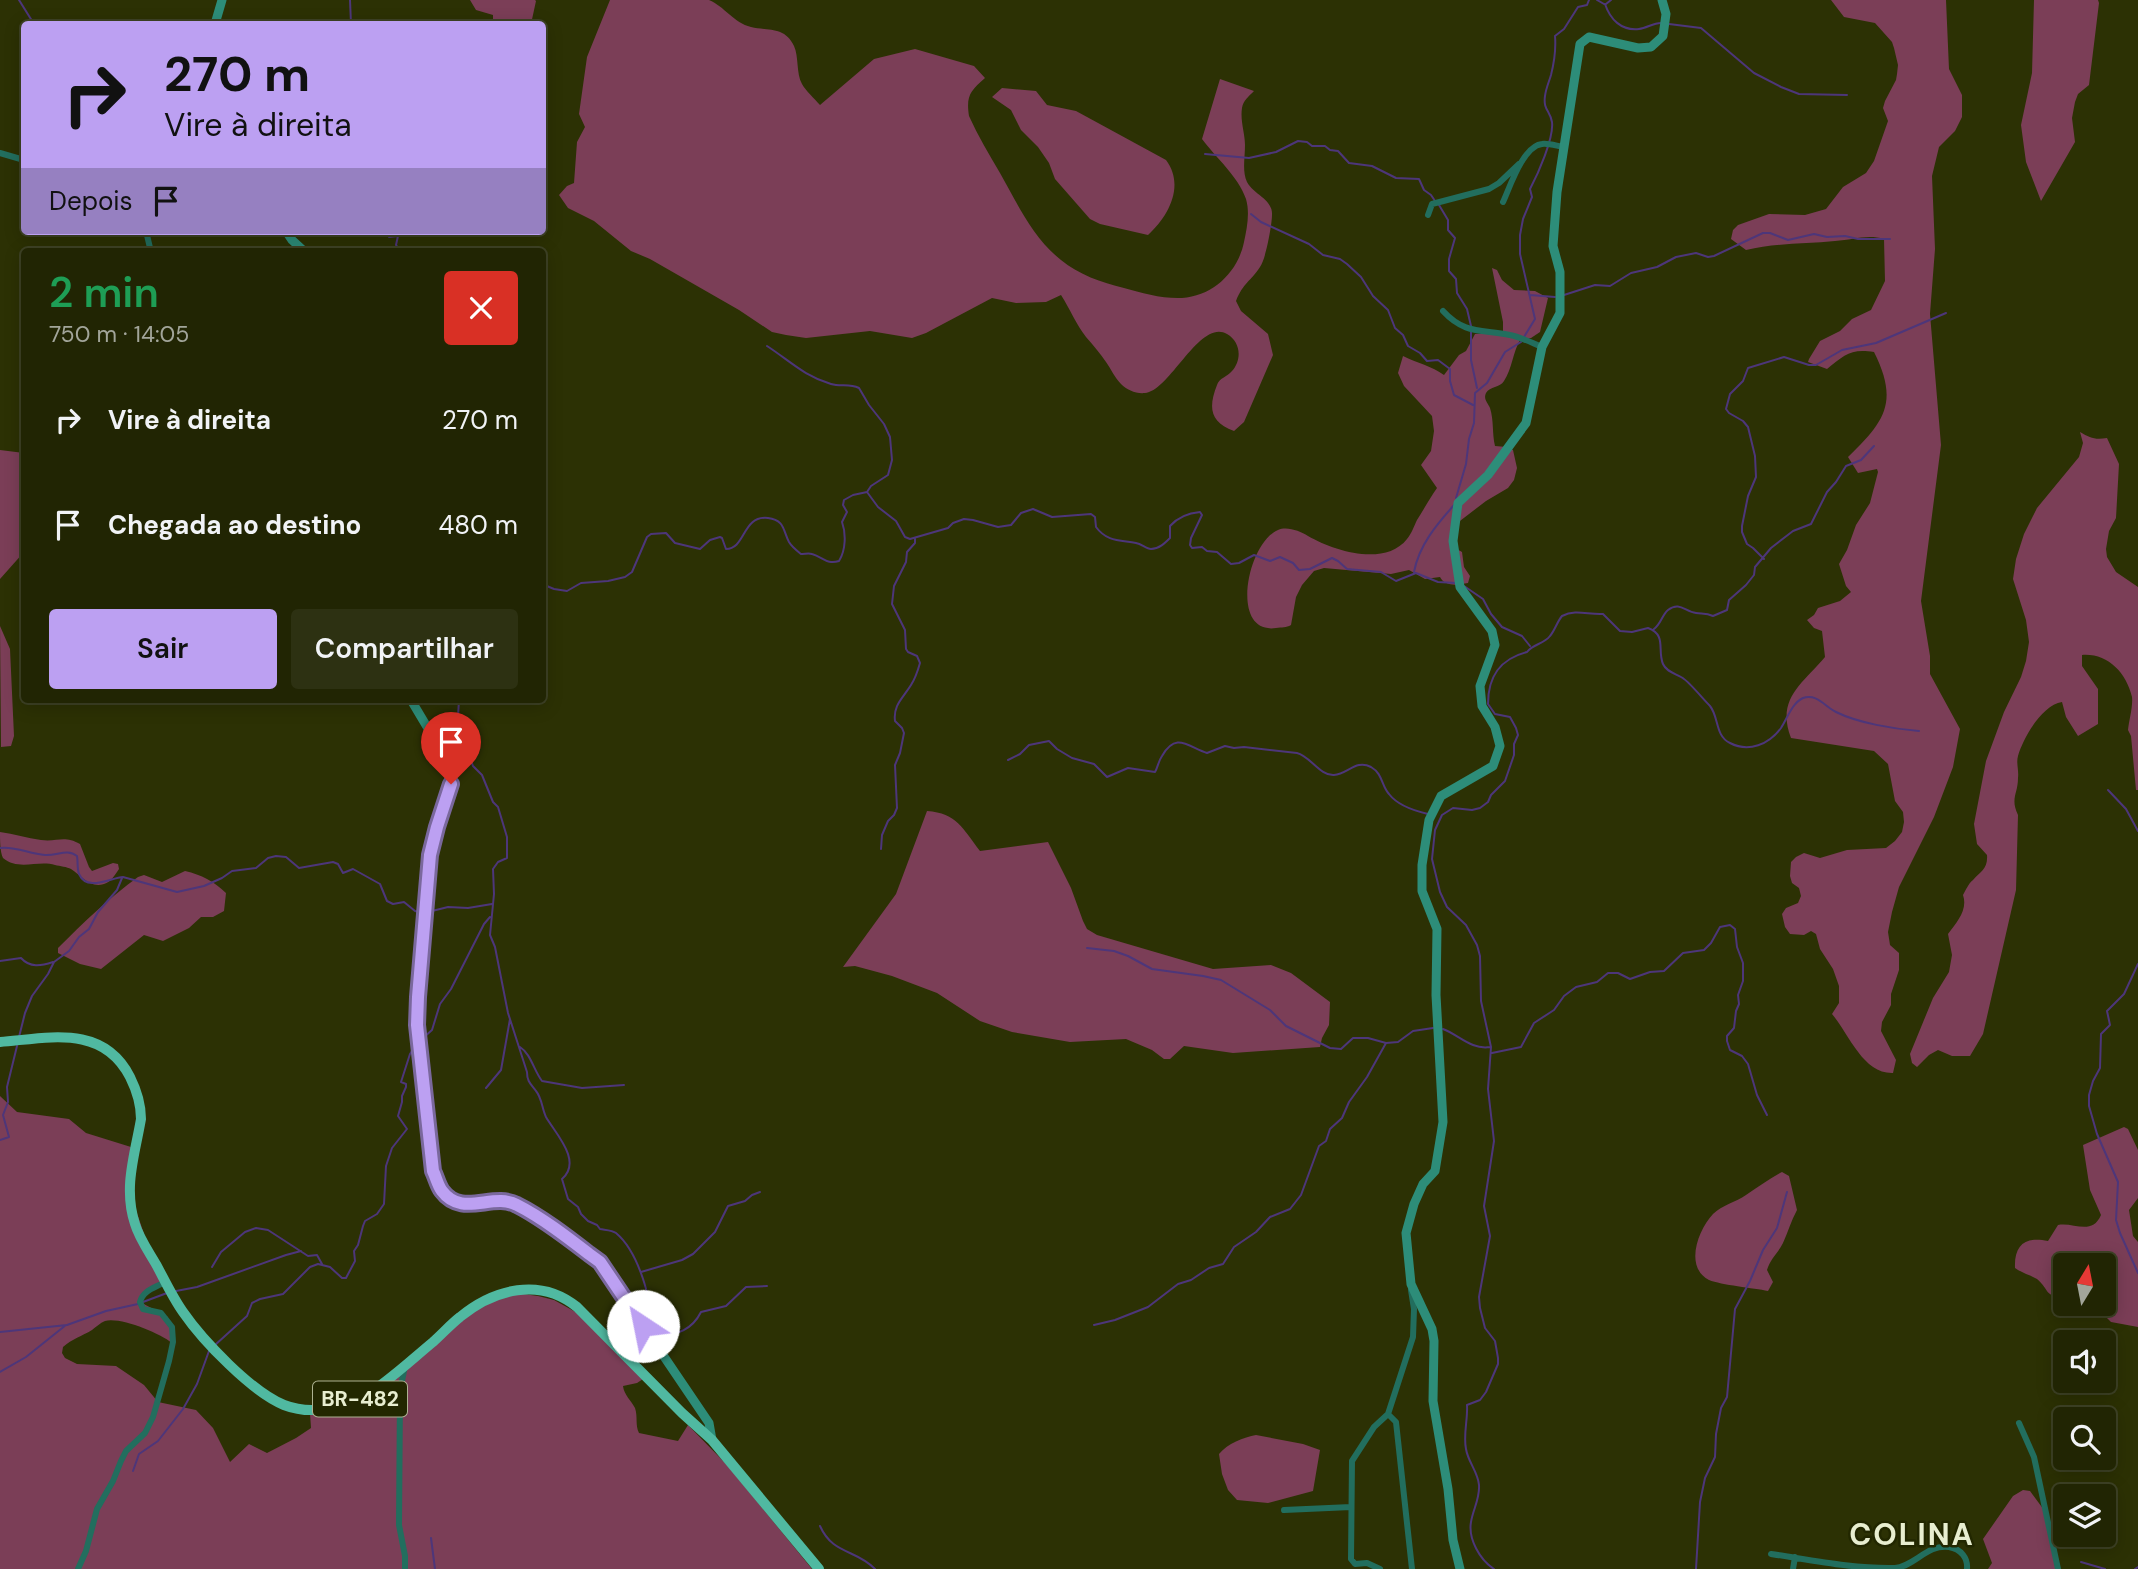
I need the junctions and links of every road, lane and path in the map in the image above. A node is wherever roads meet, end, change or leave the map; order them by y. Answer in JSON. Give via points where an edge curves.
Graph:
{"nodes":[{"id":1,"x":222,"y":0,"type":"edge"},
{"id":2,"x":1662,"y":0,"type":"edge"},
{"id":3,"x":216,"y":21,"type":"edge"},
{"id":4,"x":1564,"y":147,"type":"junction"},
{"id":5,"x":0,"y":153,"type":"edge"},
{"id":6,"x":21,"y":159,"type":"edge"},
{"id":7,"x":1520,"y":164,"type":"junction"},
{"id":8,"x":1503,"y":202,"type":"dead end"},
{"id":9,"x":1428,"y":215,"type":"dead end"},
{"id":10,"x":289,"y":235,"type":"edge"},
{"id":11,"x":301,"y":248,"type":"edge"},
{"id":12,"x":1443,"y":311,"type":"dead end"},
{"id":13,"x":1542,"y":347,"type":"junction"},
{"id":14,"x":413,"y":703,"type":"edge"},
{"id":15,"x":0,"y":1042,"type":"edge"},
{"id":16,"x":166,"y":1282,"type":"junction"},
{"id":17,"x":1411,"y":1284,"type":"junction"},
{"id":18,"x":406,"y":1364,"type":"junction"},
{"id":19,"x":1388,"y":1414,"type":"junction"},
{"id":20,"x":2019,"y":1423,"type":"dead end"},
{"id":21,"x":712,"y":1440,"type":"junction"},
{"id":22,"x":1350,"y":1507,"type":"junction"},
{"id":23,"x":1284,"y":1510,"type":"dead end"},
{"id":24,"x":1772,"y":1554,"type":"dead end"},
{"id":25,"x":1795,"y":1558,"type":"junction"},
{"id":26,"x":1846,"y":1566,"type":"junction"},
{"id":27,"x":78,"y":1569,"type":"edge"},
{"id":28,"x":405,"y":1569,"type":"edge"},
{"id":29,"x":819,"y":1569,"type":"edge"},
{"id":30,"x":1380,"y":1569,"type":"edge"},
{"id":31,"x":1412,"y":1569,"type":"edge"},
{"id":32,"x":1460,"y":1569,"type":"edge"},
{"id":33,"x":1793,"y":1569,"type":"edge"},
{"id":34,"x":1837,"y":1569,"type":"edge"},
{"id":35,"x":1967,"y":1569,"type":"edge"},
{"id":36,"x":2058,"y":1569,"type":"edge"}],
"edges":[{"from":1,"to":3,"type":"street"},
{"from":2,"to":4,"type":"street","via":[[1666,14],[1663,36],[1651,47],[1589,37],[1580,44]]},
{"from":4,"to":7,"type":"street","via":[[1535,146]]},
{"from":4,"to":13,"type":"street","via":[[1553,246],[1560,272],[1560,313]]},
{"from":5,"to":6,"type":"street"},
{"from":7,"to":8,"type":"street"},
{"from":7,"to":9,"type":"street","via":[[1489,189],[1432,204]]},
{"from":10,"to":11,"type":"street"},
{"from":12,"to":13,"type":"street","via":[[1453,322]]},
{"from":13,"to":17,"type":"street","via":[[1526,423],[1488,475],[1458,503],[1452,541],[1460,587],[1492,631],[1495,645],[1480,686],[1482,706],[1500,746],[1493,766],[1441,796],[1429,820],[1422,891],[1437,929],[1443,1122],[1435,1171],[1423,1184],[1406,1233]]},
{"from":14,"to":21,"type":"street","via":[[445,757],[451,784],[430,855],[418,997],[433,1171],[442,1191],[454,1201],[515,1203],[600,1262],[709,1423]]},
{"from":15,"to":16,"type":"highway","number":"BR-482","via":[[85,1039],[105,1047],[122,1062],[135,1086],[142,1119],[130,1170],[132,1212]]},
{"from":16,"to":18,"type":"highway","number":"BR-482","via":[[206,1342],[257,1388],[286,1405],[323,1409],[349,1404]]},
{"from":16,"to":27,"type":"street","via":[[147,1291],[139,1302],[143,1309],[161,1313],[172,1327],[173,1342],[157,1406],[145,1433],[126,1451],[97,1509]]},
{"from":17,"to":19,"type":"street","via":[[1412,1337]]},
{"from":17,"to":32,"type":"street","via":[[1432,1329],[1433,1401]]},
{"from":18,"to":21,"type":"highway","number":"BR-482","via":[[458,1318],[489,1298],[517,1290],[558,1295],[577,1307]]},
{"from":18,"to":28,"type":"street","via":[[400,1391],[399,1525]]},
{"from":19,"to":22,"type":"street","via":[[1352,1461]]},
{"from":19,"to":31,"type":"street","via":[[1396,1422]]},
{"from":20,"to":36,"type":"street","via":[[2034,1457]]},
{"from":21,"to":29,"type":"highway","number":"BR-482"},
{"from":22,"to":23,"type":"street"},
{"from":22,"to":30,"type":"street","via":[[1352,1562]]},
{"from":24,"to":25,"type":"street"},
{"from":25,"to":26,"type":"street"},
{"from":25,"to":33,"type":"street"},
{"from":26,"to":34,"type":"street"},
{"from":26,"to":35,"type":"street","via":[[1898,1568],[1931,1549],[1950,1547],[1964,1555]]}]}
